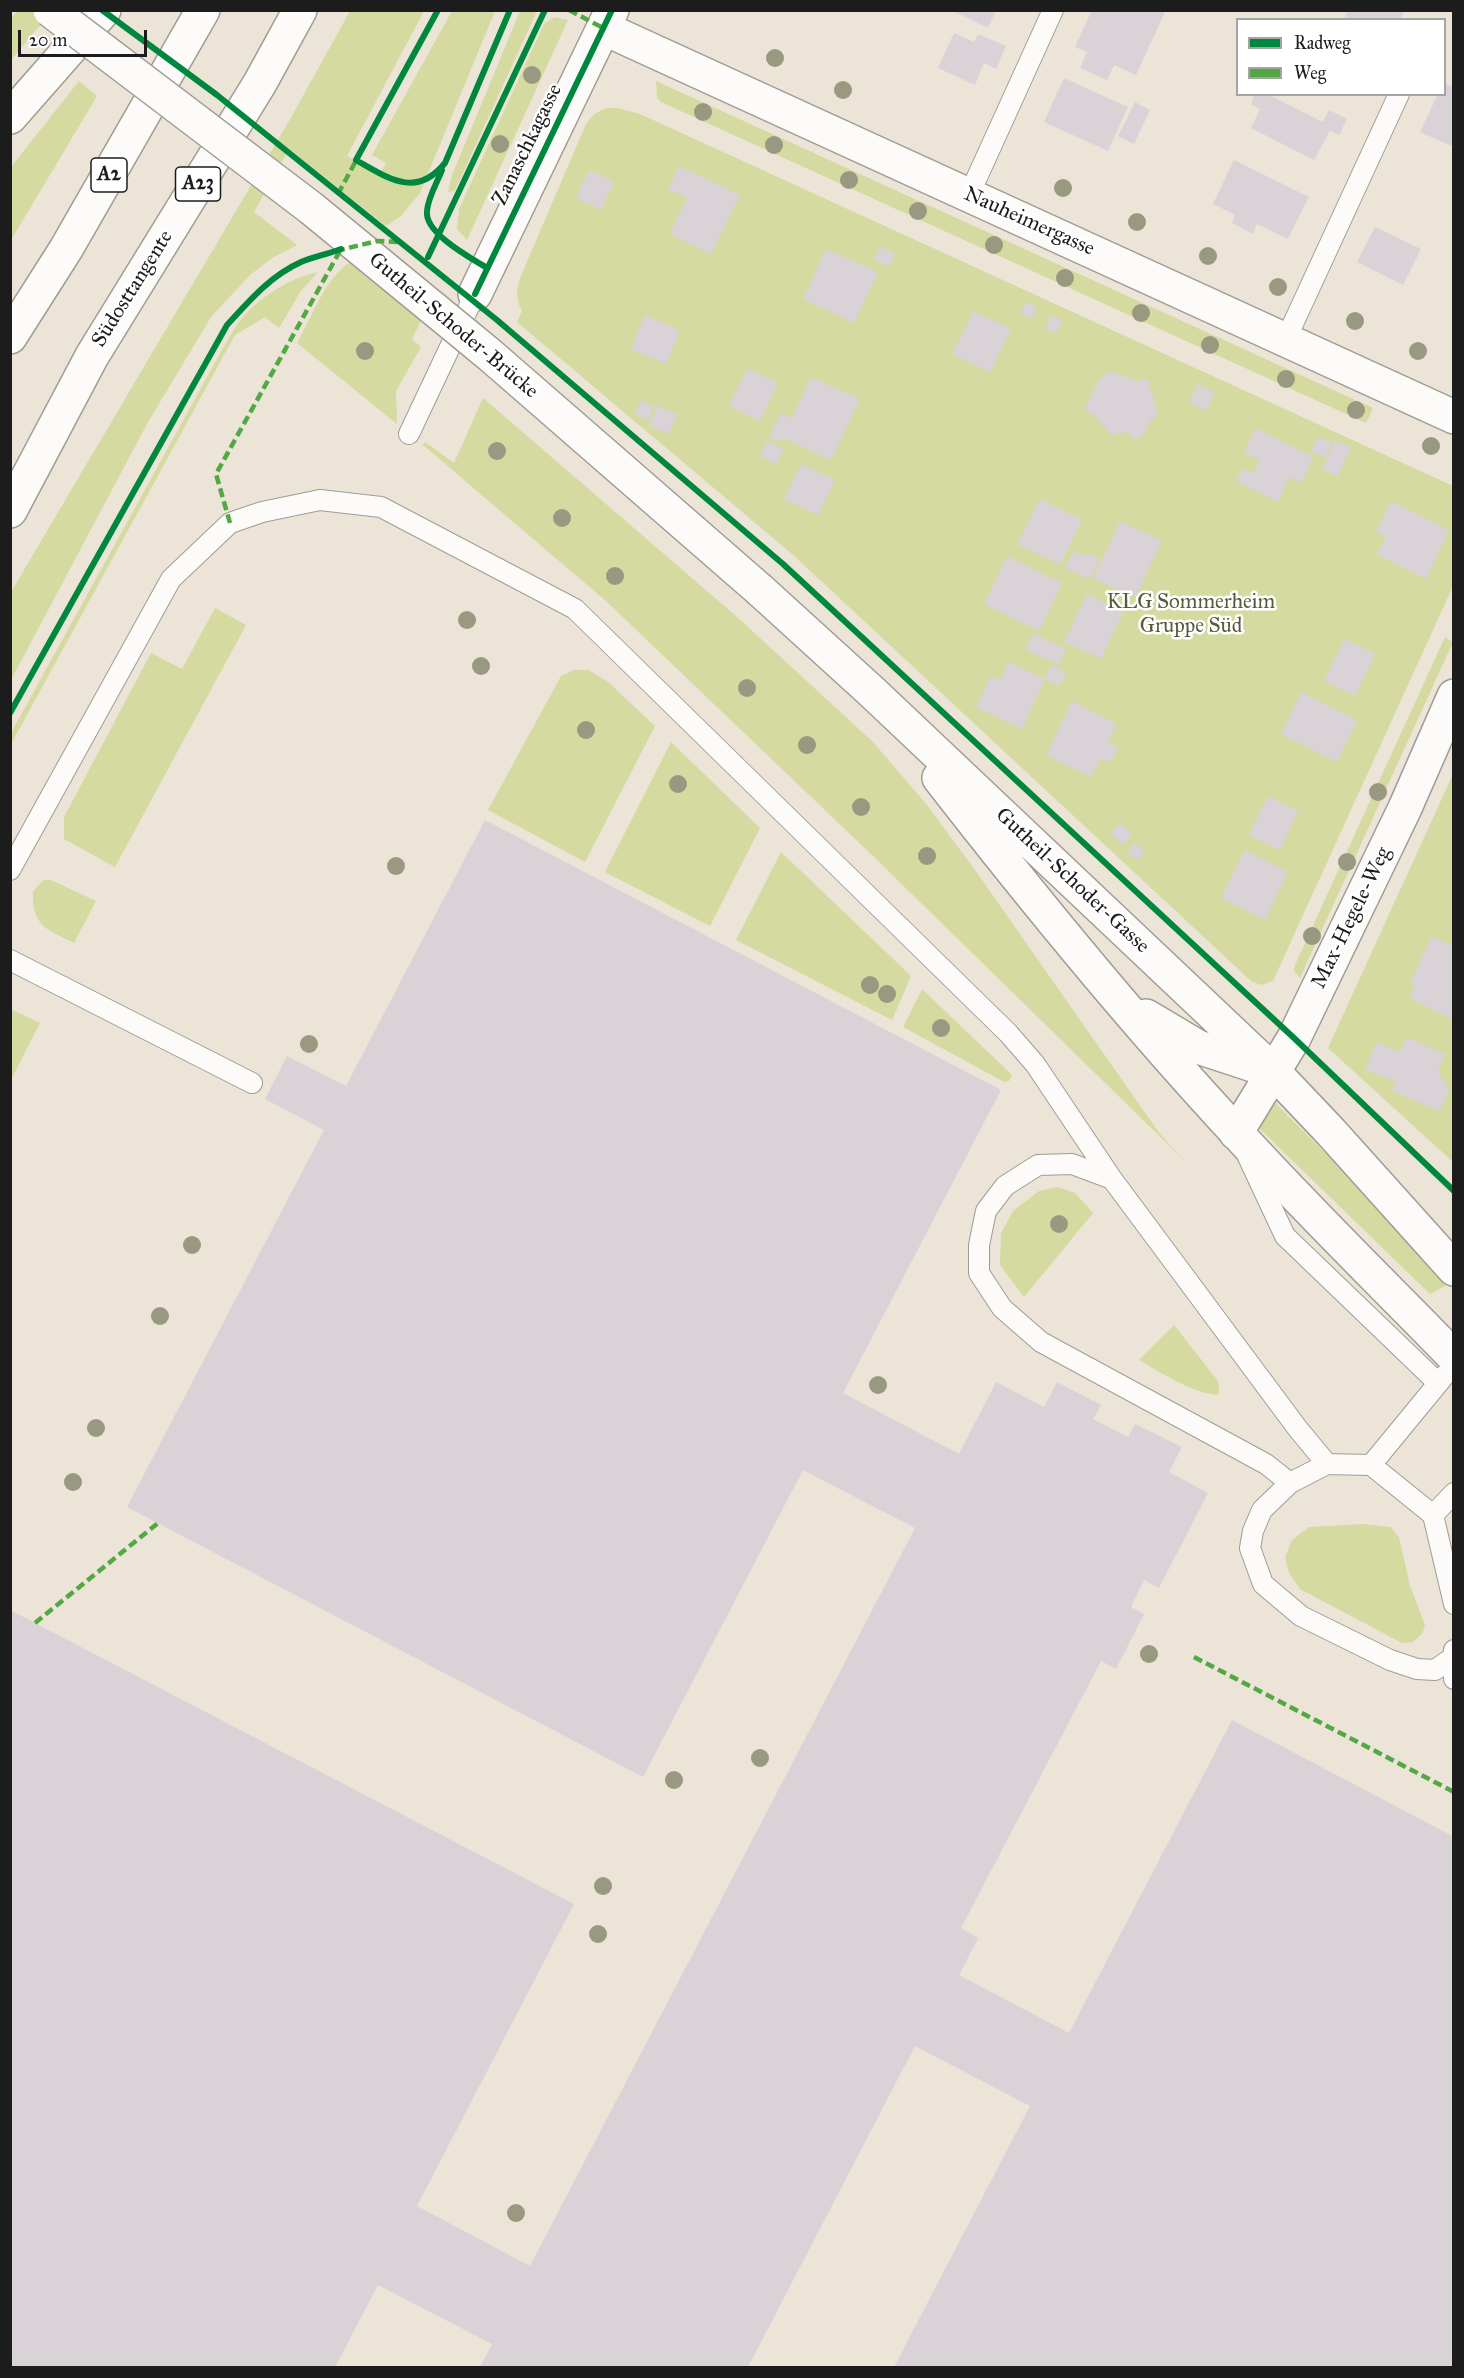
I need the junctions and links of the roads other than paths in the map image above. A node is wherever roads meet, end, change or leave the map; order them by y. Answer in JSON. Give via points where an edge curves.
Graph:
{"nodes":[{"id":1,"x":50,"y":10,"type":"edge"},
{"id":2,"x":104,"y":10,"type":"edge"},
{"id":3,"x":203,"y":10,"type":"edge"},
{"id":4,"x":300,"y":10,"type":"edge"},
{"id":5,"x":1053,"y":10,"type":"edge"},
{"id":6,"x":608,"y":19,"type":"edge"},
{"id":7,"x":1397,"y":96,"type":"edge"},
{"id":8,"x":10,"y":117,"type":"edge"},
{"id":9,"x":969,"y":195,"type":"junction"},
{"id":10,"x":475,"y":294,"type":"joint"},
{"id":11,"x":10,"y":337,"type":"edge"},
{"id":12,"x":1286,"y":339,"type":"junction"},
{"id":13,"x":92,"y":356,"type":"junction"},
{"id":14,"x":1454,"y":417,"type":"edge"},
{"id":15,"x":409,"y":434,"type":"dead end"},
{"id":16,"x":10,"y":471,"type":"edge"},
{"id":17,"x":10,"y":511,"type":"edge"},
{"id":18,"x":760,"y":590,"type":"joint"},
{"id":19,"x":871,"y":691,"type":"junction"},
{"id":20,"x":1454,"y":696,"type":"edge"},
{"id":21,"x":10,"y":870,"type":"edge"},
{"id":22,"x":10,"y":960,"type":"edge"},
{"id":23,"x":1120,"y":1001,"type":"junction"},
{"id":24,"x":1273,"y":1071,"type":"junction"},
{"id":25,"x":252,"y":1083,"type":"dead end"},
{"id":26,"x":1236,"y":1133,"type":"junction"},
{"id":27,"x":1112,"y":1179,"type":"junction"},
{"id":28,"x":1454,"y":1269,"type":"edge"},
{"id":29,"x":1402,"y":1348,"type":"junction"},
{"id":30,"x":1454,"y":1365,"type":"edge"},
{"id":31,"x":1448,"y":1366,"type":"edge"},
{"id":32,"x":1327,"y":1464,"type":"junction"},
{"id":33,"x":1371,"y":1465,"type":"junction"},
{"id":34,"x":1290,"y":1483,"type":"junction"},
{"id":35,"x":1454,"y":1493,"type":"edge"},
{"id":36,"x":1433,"y":1515,"type":"junction"},
{"id":37,"x":1454,"y":1604,"type":"edge"},
{"id":38,"x":1453,"y":1654,"type":"edge"},
{"id":39,"x":1454,"y":1680,"type":"edge"}],
"edges":[{"from":1,"to":18,"type":"main road","name":"Gutheil-Schoder-Brücke","bridge":true,"via":[[329,223],[490,355]]},
{"from":2,"to":8,"type":"main road"},
{"from":3,"to":11,"type":"main road","number":"A2","via":[[66,249]]},
{"from":4,"to":13,"type":"main road","name":"Südosttangente","number":"A23","via":[[260,83]]},
{"from":5,"to":9,"type":"lane"},
{"from":6,"to":9,"type":"main road","name":"Nauheimergasse"},
{"from":6,"to":10,"type":"main road","name":"Zanaschkagasse"},
{"from":7,"to":12,"type":"lane"},
{"from":9,"to":12,"type":"main road","name":"Nauheimergasse"},
{"from":10,"to":15,"type":"lane"},
{"from":12,"to":14,"type":"main road","name":"Nauheimergasse"},
{"from":13,"to":16,"type":"main road"},
{"from":13,"to":17,"type":"main road","name":"Südosttangente","number":"A23"},
{"from":18,"to":19,"type":"main road","name":"Gutheil-Schoder-Gasse"},
{"from":19,"to":23,"type":"main road","name":"Gutheil-Schoder-Gasse"},
{"from":19,"to":24,"type":"main road","name":"Gutheil-Schoder-Gasse"},
{"from":20,"to":24,"type":"main road","name":"Max-Hegele-Weg","via":[[1299,1028]]},
{"from":21,"to":27,"type":"lane","via":[[171,579],[230,523],[262,512],[320,500],[381,507],[575,609],[1008,1033],[1035,1064]]},
{"from":22,"to":25,"type":"lane"},
{"from":23,"to":24,"type":"main road","name":"Gutheil-Schoder-Gasse","via":[[1198,1047]]},
{"from":23,"to":26,"type":"main road","name":"Gutheil-Schoder-Gasse"},
{"from":24,"to":26,"type":"main road","name":"Max-Hegele-Weg"},
{"from":24,"to":28,"type":"main road","name":"Gutheil-Schoder-Gasse"},
{"from":26,"to":29,"type":"lane","name":"Gutheil-Schoder-Gasse","via":[[1285,1236]]},
{"from":26,"to":31,"type":"main road","name":"Gutheil-Schoder-Gasse"},
{"from":27,"to":32,"type":"lane"},
{"from":27,"to":34,"type":"lane","via":[[1072,1164],[1038,1165],[1005,1186],[986,1210],[979,1245],[979,1273],[1002,1308],[1041,1342],[1266,1464]]},
{"from":29,"to":31,"type":"lane"},
{"from":29,"to":31,"type":"lane","name":"Gutheil-Schoder-Gasse"},
{"from":30,"to":31,"type":"lane"},
{"from":31,"to":33,"type":"lane"},
{"from":32,"to":33,"type":"lane"},
{"from":32,"to":34,"type":"lane"},
{"from":33,"to":36,"type":"lane"},
{"from":34,"to":38,"type":"lane","via":[[1262,1510],[1253,1532],[1250,1548],[1263,1584],[1301,1616],[1390,1660],[1435,1670]]},
{"from":35,"to":36,"type":"lane"},
{"from":36,"to":37,"type":"lane"},
{"from":38,"to":39,"type":"lane"}]}
